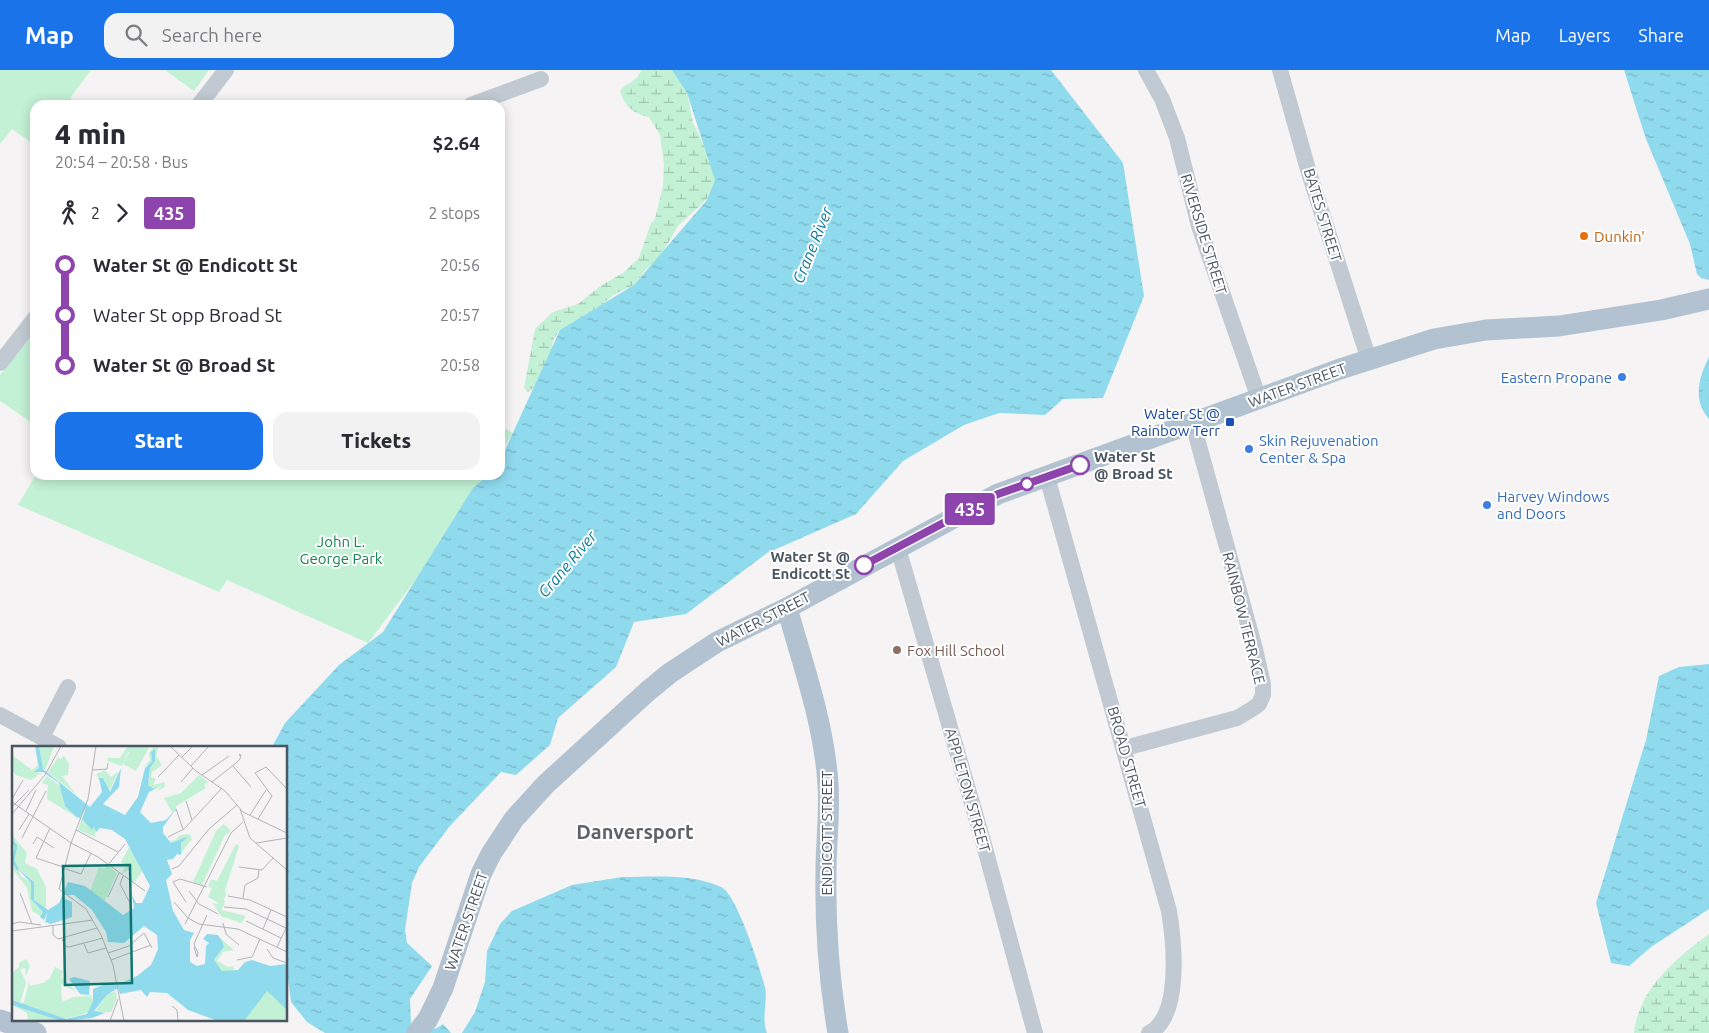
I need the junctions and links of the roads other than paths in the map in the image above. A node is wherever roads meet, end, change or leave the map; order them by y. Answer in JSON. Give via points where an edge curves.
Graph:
{"nodes":[{"id":1,"x":226,"y":70,"type":"edge"},
{"id":2,"x":1146,"y":70,"type":"edge"},
{"id":3,"x":1280,"y":70,"type":"edge"},
{"id":4,"x":541,"y":79,"type":"dead end"},
{"id":5,"x":203,"y":100,"type":"edge"},
{"id":6,"x":484,"y":100,"type":"edge"},
{"id":7,"x":1704,"y":300,"type":"edge"},
{"id":8,"x":30,"y":324,"type":"edge"},
{"id":9,"x":1368,"y":360,"type":"junction"},
{"id":10,"x":0,"y":363,"type":"edge"},
{"id":11,"x":1259,"y":399,"type":"junction"},
{"id":12,"x":1193,"y":424,"type":"junction"},
{"id":13,"x":1047,"y":477,"type":"junction"},
{"id":14,"x":898,"y":548,"type":"junction"},
{"id":15,"x":787,"y":608,"type":"junction"},
{"id":16,"x":68,"y":687,"type":"dead end"},
{"id":17,"x":0,"y":715,"type":"edge"},
{"id":18,"x":42,"y":737,"type":"junction"},
{"id":19,"x":57,"y":746,"type":"edge"},
{"id":20,"x":1125,"y":748,"type":"junction"},
{"id":21,"x":423,"y":1026,"type":"edge"},
{"id":22,"x":838,"y":1033,"type":"edge"},
{"id":23,"x":1035,"y":1033,"type":"edge"},
{"id":24,"x":1149,"y":1033,"type":"edge"}],
"edges":[{"from":1,"to":5,"type":"street"},
{"from":2,"to":11,"type":"street","name":"RIVERSIDE STREET","via":[[1162,99],[1177,138],[1199,226]]},
{"from":3,"to":9,"type":"street","name":"BATES STREET"},
{"from":4,"to":6,"type":"street"},
{"from":7,"to":9,"type":"main road","name":"WATER STREET","via":[[1559,326],[1486,330],[1449,336]]},
{"from":8,"to":10,"type":"street"},
{"from":9,"to":11,"type":"main road","name":"WATER STREET"},
{"from":11,"to":12,"type":"main road","name":"WATER STREET"},
{"from":12,"to":13,"type":"main road","name":"WATER STREET"},
{"from":12,"to":20,"type":"street","name":"RAINBOW TERRACE","via":[[1255,650],[1263,684],[1262,695],[1259,704],[1237,718]]},
{"from":13,"to":14,"type":"main road","name":"WATER STREET","via":[[998,494]]},
{"from":13,"to":20,"type":"street","name":"BROAD STREET"},
{"from":14,"to":15,"type":"main road","name":"WATER STREET"},
{"from":14,"to":23,"type":"street","name":"APPLETON STREET"},
{"from":15,"to":21,"type":"main road","name":"WATER STREET","via":[[717,642],[670,673],[529,801],[502,836],[481,874],[443,988]]},
{"from":15,"to":22,"type":"main road","name":"ENDICOTT STREET","via":[[811,692],[824,754],[828,802],[828,931]]},
{"from":16,"to":18,"type":"street"},
{"from":17,"to":18,"type":"street"},
{"from":18,"to":19,"type":"street"},
{"from":20,"to":24,"type":"street","name":"BROAD STREET","via":[[1169,911],[1173,938],[1167,1014],[1157,1029]]}]}
